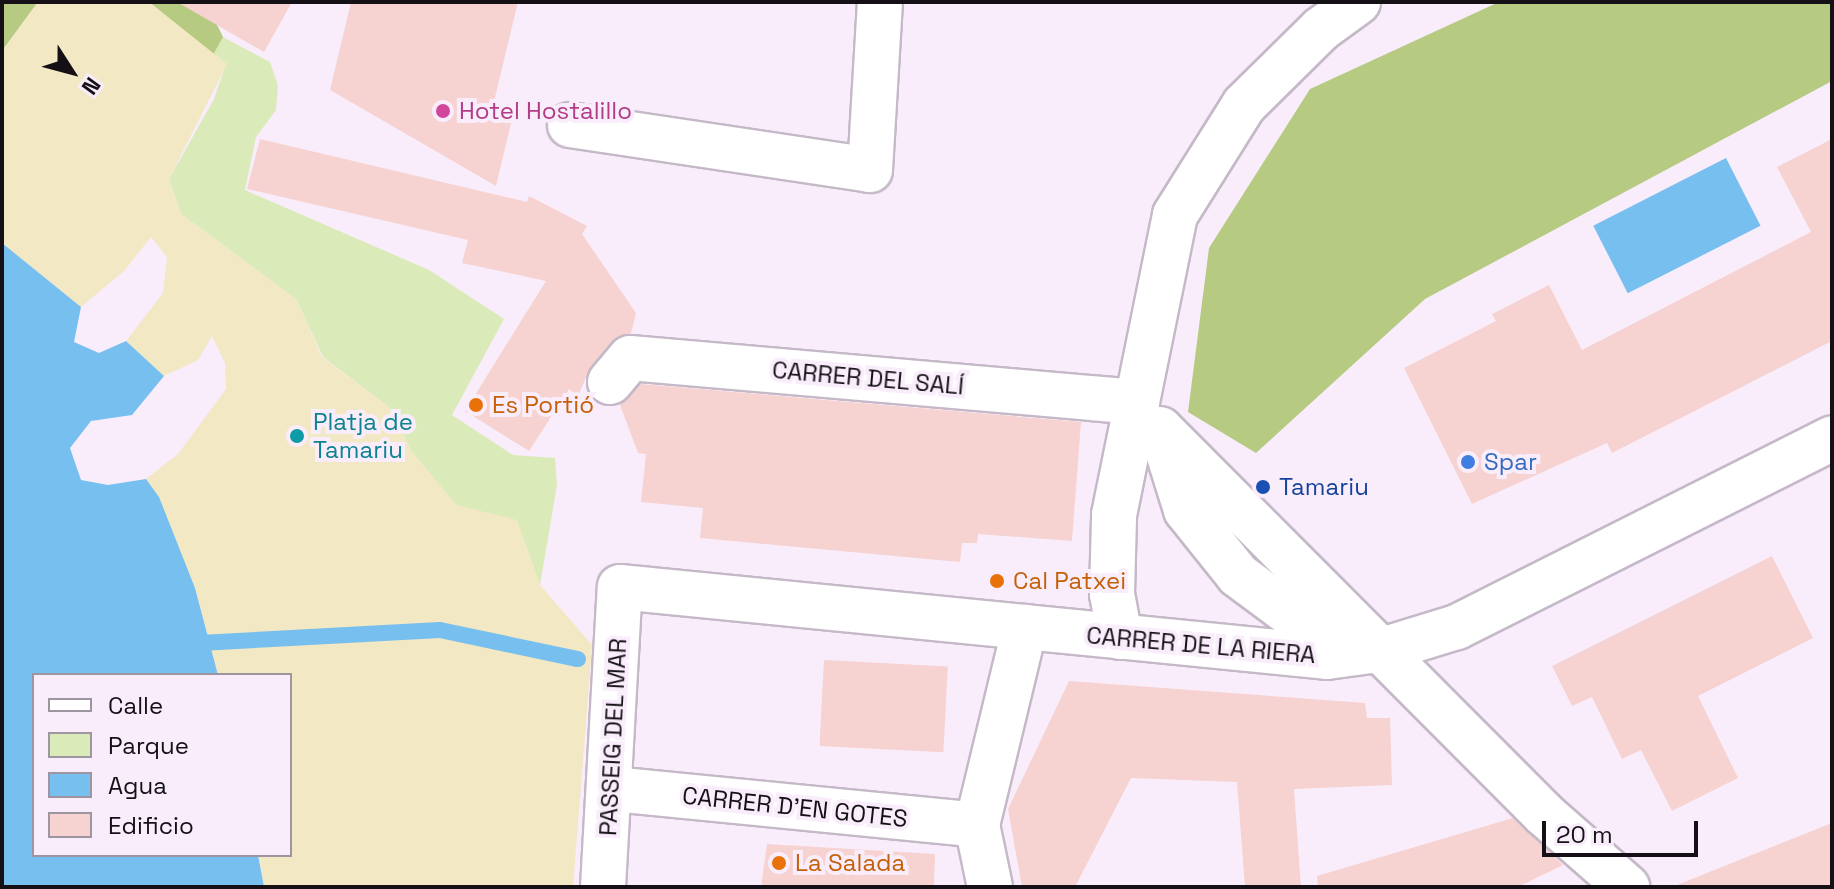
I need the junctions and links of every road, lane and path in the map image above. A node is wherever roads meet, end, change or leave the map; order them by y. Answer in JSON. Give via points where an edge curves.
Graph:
{"nodes":[{"id":1,"x":880,"y":2,"type":"edge"},
{"id":2,"x":1358,"y":2,"type":"edge"},
{"id":3,"x":570,"y":125,"type":"dead end"},
{"id":4,"x":610,"y":382,"type":"dead end"},
{"id":5,"x":1149,"y":415,"type":"junction"},
{"id":6,"x":1832,"y":438,"type":"edge"},
{"id":7,"x":620,"y":587,"type":"joint"},
{"id":8,"x":1025,"y":627,"type":"junction"},
{"id":9,"x":1120,"y":637,"type":"junction"},
{"id":10,"x":1385,"y":649,"type":"junction"},
{"id":11,"x":613,"y":789,"type":"junction"},
{"id":12,"x":977,"y":825,"type":"junction"},
{"id":13,"x":603,"y":887,"type":"edge"},
{"id":14,"x":990,"y":887,"type":"edge"},
{"id":15,"x":1627,"y":887,"type":"edge"}],
"edges":[{"from":1,"to":3,"type":"street","via":[[870,170]]},
{"from":2,"to":5,"type":"street","via":[[1321,29],[1253,96],[1206,159],[1175,215],[1153,348]]},
{"from":4,"to":5,"type":"street","name":"CARRER DEL SALÍ","via":[[630,358]]},
{"from":5,"to":9,"type":"street","via":[[1114,515],[1112,594]]},
{"from":5,"to":10,"type":"street"},
{"from":6,"to":10,"type":"street","name":"CARRER DE LA RIERA","via":[[1457,627]]},
{"from":7,"to":8,"type":"street","name":"CARRER DE LA RIERA"},
{"from":7,"to":11,"type":"street","name":"PASSEIG DEL MAR"},
{"from":8,"to":9,"type":"street","name":"CARRER DE LA RIERA"},
{"from":8,"to":12,"type":"street"},
{"from":9,"to":10,"type":"street","name":"CARRER DE LA RIERA","via":[[1279,655]]},
{"from":10,"to":15,"type":"street","via":[[1533,803]]},
{"from":11,"to":12,"type":"street","name":"CARRER D'EN GOTES"},
{"from":11,"to":13,"type":"street","name":"PASSEIG DEL MAR"},
{"from":12,"to":14,"type":"street"}]}
